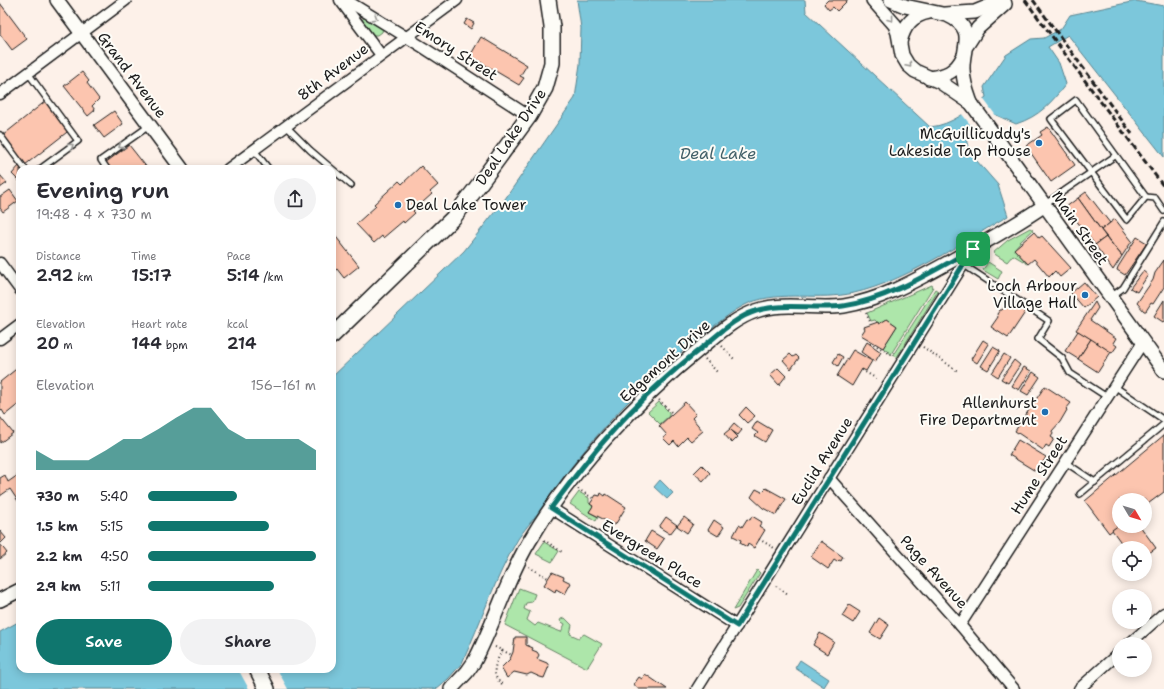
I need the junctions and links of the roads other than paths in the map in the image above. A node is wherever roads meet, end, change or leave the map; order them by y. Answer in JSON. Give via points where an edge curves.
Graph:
{"nodes":[{"id":1,"x":57,"y":0,"type":"edge"},
{"id":2,"x":126,"y":0,"type":"edge"},
{"id":3,"x":340,"y":0,"type":"edge"},
{"id":4,"x":346,"y":0,"type":"edge"},
{"id":5,"x":457,"y":0,"type":"edge"},
{"id":6,"x":548,"y":0,"type":"edge"},
{"id":7,"x":874,"y":0,"type":"edge"},
{"id":8,"x":891,"y":0,"type":"edge"},
{"id":9,"x":1004,"y":0,"type":"edge"},
{"id":10,"x":1008,"y":0,"type":"edge"},
{"id":11,"x":939,"y":13,"type":"junction"},
{"id":12,"x":81,"y":33,"type":"junction"},
{"id":13,"x":405,"y":37,"type":"junction"},
{"id":14,"x":900,"y":42,"type":"junction"},
{"id":15,"x":966,"y":50,"type":"junction"},
{"id":16,"x":381,"y":55,"type":"junction"},
{"id":17,"x":28,"y":73,"type":"junction"},
{"id":18,"x":929,"y":78,"type":"junction"},
{"id":19,"x":0,"y":94,"type":"edge"},
{"id":20,"x":971,"y":103,"type":"junction"},
{"id":21,"x":529,"y":116,"type":"junction"},
{"id":22,"x":150,"y":125,"type":"junction"},
{"id":23,"x":286,"y":126,"type":"junction"},
{"id":24,"x":0,"y":135,"type":"edge"},
{"id":25,"x":254,"y":150,"type":"junction"},
{"id":26,"x":1115,"y":156,"type":"junction"},
{"id":27,"x":22,"y":165,"type":"edge"},
{"id":28,"x":45,"y":165,"type":"edge"},
{"id":29,"x":104,"y":165,"type":"edge"},
{"id":30,"x":179,"y":165,"type":"edge"},
{"id":31,"x":233,"y":165,"type":"edge"},
{"id":32,"x":267,"y":165,"type":"edge"},
{"id":33,"x":328,"y":165,"type":"edge"},
{"id":34,"x":336,"y":172,"type":"edge"},
{"id":35,"x":1090,"y":172,"type":"junction"},
{"id":36,"x":351,"y":185,"type":"dead end"},
{"id":37,"x":1146,"y":197,"type":"junction"},
{"id":38,"x":1045,"y":205,"type":"junction"},
{"id":39,"x":1164,"y":210,"type":"edge"},
{"id":40,"x":1164,"y":222,"type":"edge"},
{"id":41,"x":973,"y":249,"type":"junction"},
{"id":42,"x":0,"y":263,"type":"edge"},
{"id":43,"x":964,"y":265,"type":"junction"},
{"id":44,"x":16,"y":285,"type":"edge"},
{"id":45,"x":1110,"y":297,"type":"junction"},
{"id":46,"x":16,"y":327,"type":"edge"},
{"id":47,"x":336,"y":332,"type":"edge"},
{"id":48,"x":0,"y":339,"type":"edge"},
{"id":49,"x":1143,"y":342,"type":"junction"},
{"id":50,"x":1164,"y":370,"type":"edge"},
{"id":51,"x":1114,"y":386,"type":"junction"},
{"id":52,"x":1107,"y":397,"type":"junction"},
{"id":53,"x":1164,"y":420,"type":"edge"},
{"id":54,"x":1164,"y":424,"type":"edge"},
{"id":55,"x":1065,"y":462,"type":"junction"},
{"id":56,"x":829,"y":478,"type":"junction"},
{"id":57,"x":1095,"y":482,"type":"junction"},
{"id":58,"x":1080,"y":494,"type":"dead end"},
{"id":59,"x":551,"y":508,"type":"junction"},
{"id":60,"x":16,"y":592,"type":"edge"},
{"id":61,"x":0,"y":600,"type":"edge"},
{"id":62,"x":1164,"y":613,"type":"edge"},
{"id":63,"x":960,"y":625,"type":"junction"},
{"id":64,"x":737,"y":626,"type":"junction"},
{"id":65,"x":1137,"y":637,"type":"edge"},
{"id":66,"x":1112,"y":659,"type":"edge"},
{"id":67,"x":259,"y":673,"type":"edge"},
{"id":68,"x":267,"y":689,"type":"edge"},
{"id":69,"x":450,"y":689,"type":"edge"},
{"id":70,"x":697,"y":689,"type":"edge"},
{"id":71,"x":1014,"y":689,"type":"edge"},
{"id":72,"x":1079,"y":689,"type":"edge"}],
"edges":[{"from":1,"to":12,"type":"street","name":"Grand Avenue"},
{"from":2,"to":12,"type":"street"},
{"from":3,"to":16,"type":"street"},
{"from":4,"to":13,"type":"street","name":"Emory Street","one_way":true},
{"from":5,"to":13,"type":"street","name":"8th Avenue"},
{"from":6,"to":21,"type":"main road","name":"Deal Lake Drive","via":[[552,27],[552,62],[545,88]]},
{"from":7,"to":14,"type":"street","name":"Main Street","one_way":true,"via":[[895,25]]},
{"from":8,"to":11,"type":"street","name":"Main Street","via":[[905,6]]},
{"from":9,"to":11,"type":"street","via":[[975,12]]},
{"from":10,"to":15,"type":"street","via":[[978,28]]},
{"from":11,"to":14,"type":"street","via":[[923,13],[913,19],[905,28]]},
{"from":11,"to":15,"type":"street","name":"Main Street","via":[[953,18],[963,28]]},
{"from":12,"to":17,"type":"street"},
{"from":12,"to":22,"type":"street","name":"Grand Avenue"},
{"from":13,"to":16,"type":"street","name":"8th Avenue"},
{"from":13,"to":21,"type":"street","name":"Emory Street"},
{"from":14,"to":18,"type":"street","name":"Main Street","one_way":true,"via":[[902,55],[908,64]]},
{"from":15,"to":18,"type":"street","via":[[959,65],[952,72]]},
{"from":15,"to":20,"type":"street","name":"Main Street","via":[[963,64],[964,84]]},
{"from":16,"to":23,"type":"street","name":"8th Avenue"},
{"from":17,"to":19,"type":"street"},
{"from":28,"to":17,"type":"lane","one_way":true,"via":[[78,141]]},
{"from":18,"to":20,"type":"street","name":"Main Street","via":[[945,85]]},
{"from":20,"to":38,"type":"street","name":"Main Street"},
{"from":21,"to":47,"type":"main road","name":"Deal Lake Drive","via":[[453,218]]},
{"from":22,"to":29,"type":"lane","one_way":true,"via":[[101,160]]},
{"from":22,"to":30,"type":"street","name":"Grand Avenue"},
{"from":23,"to":25,"type":"street","name":"8th Avenue"},
{"from":23,"to":33,"type":"lane"},
{"from":24,"to":27,"type":"lane"},
{"from":25,"to":31,"type":"street","name":"8th Avenue"},
{"from":25,"to":32,"type":"lane"},
{"from":26,"to":35,"type":"lane"},
{"from":26,"to":35,"type":"lane","via":[[1076,100],[1051,119]]},
{"from":26,"to":37,"type":"lane"},
{"from":34,"to":36,"type":"lane"},
{"from":35,"to":37,"type":"lane","via":[[1127,220]]},
{"from":35,"to":38,"type":"lane"},
{"from":37,"to":39,"type":"lane","via":[[1155,198]]},
{"from":38,"to":41,"type":"street","name":"Edgemont Drive"},
{"from":38,"to":45,"type":"street","name":"Main Street"},
{"from":40,"to":45,"type":"lane","via":[[1123,288]]},
{"from":41,"to":43,"type":"street","name":"Euclid Avenue"},
{"from":41,"to":59,"type":"street","name":"Edgemont Drive","via":[[918,279],[862,302],[831,307],[775,307],[741,317],[685,361],[632,411],[597,449]]},
{"from":42,"to":44,"type":"street"},
{"from":43,"to":52,"type":"lane","via":[[1050,321],[1038,339],[1062,358],[1070,373]]},
{"from":43,"to":56,"type":"street","name":"Euclid Avenue"},
{"from":45,"to":49,"type":"street","name":"Main Street"},
{"from":46,"to":48,"type":"street"},
{"from":49,"to":50,"type":"street","name":"Main Street"},
{"from":49,"to":51,"type":"street","name":"Hume Street"},
{"from":51,"to":52,"type":"street","name":"Hume Street"},
{"from":51,"to":53,"type":"lane"},
{"from":52,"to":55,"type":"street","name":"Hume Street"},
{"from":54,"to":57,"type":"lane"},
{"from":55,"to":57,"type":"lane"},
{"from":55,"to":63,"type":"street","name":"Hume Street"},
{"from":56,"to":63,"type":"street","name":"Page Avenue"},
{"from":56,"to":64,"type":"street","name":"Euclid Avenue"},
{"from":57,"to":58,"type":"lane"},
{"from":59,"to":64,"type":"street","name":"Evergreen Place"},
{"from":59,"to":69,"type":"street","name":"Edgemont Drive","via":[[517,564],[474,662]]},
{"from":60,"to":61,"type":"street"},
{"from":62,"to":65,"type":"street"},
{"from":63,"to":71,"type":"street","name":"Page Avenue"},
{"from":64,"to":70,"type":"street","name":"Euclid Avenue"},
{"from":66,"to":72,"type":"street"},
{"from":67,"to":68,"type":"main road"}]}
